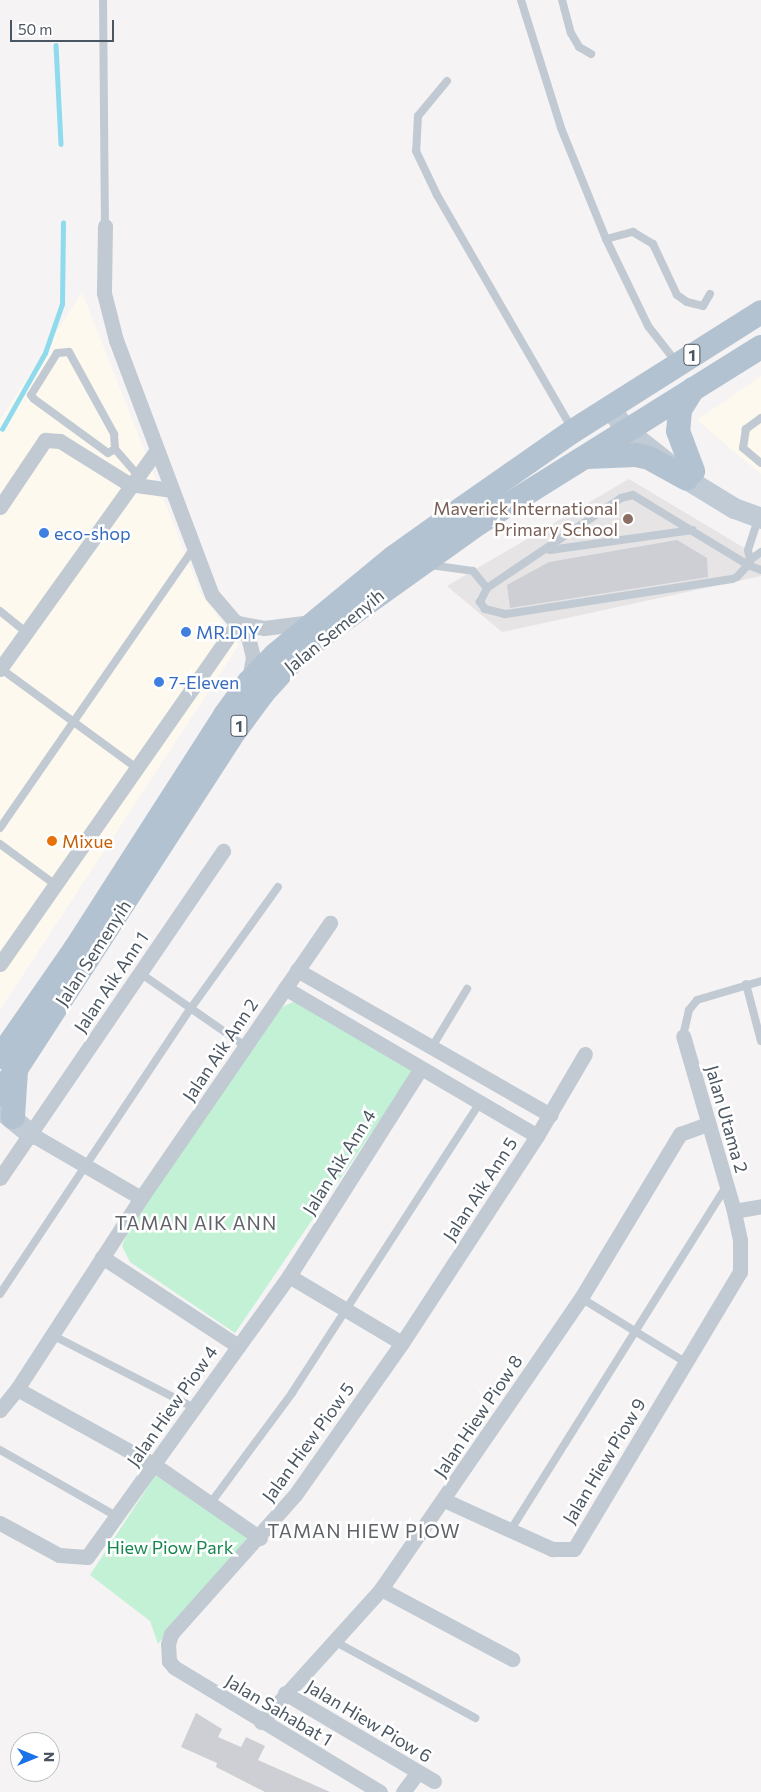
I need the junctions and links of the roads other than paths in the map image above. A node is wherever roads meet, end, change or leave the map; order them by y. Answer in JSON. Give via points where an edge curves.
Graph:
{"nodes":[{"id":1,"x":104,"y":0,"type":"edge"},
{"id":2,"x":521,"y":0,"type":"edge"},
{"id":3,"x":562,"y":0,"type":"edge"},
{"id":4,"x":591,"y":54,"type":"dead end"},
{"id":5,"x":447,"y":81,"type":"dead end"},
{"id":6,"x":105,"y":226,"type":"joint"},
{"id":7,"x":606,"y":239,"type":"junction"},
{"id":8,"x":710,"y":294,"type":"dead end"},
{"id":9,"x":761,"y":312,"type":"edge"},
{"id":10,"x":761,"y":347,"type":"edge"},
{"id":11,"x":679,"y":364,"type":"junction"},
{"id":12,"x":693,"y":389,"type":"junction"},
{"id":13,"x":617,"y":403,"type":"junction"},
{"id":14,"x":761,"y":418,"type":"edge"},
{"id":15,"x":632,"y":426,"type":"junction"},
{"id":16,"x":573,"y":431,"type":"junction"},
{"id":17,"x":115,"y":449,"type":"junction"},
{"id":18,"x":156,"y":451,"type":"junction"},
{"id":19,"x":582,"y":458,"type":"junction"},
{"id":20,"x":761,"y":463,"type":"edge"},
{"id":21,"x":690,"y":475,"type":"junction"},
{"id":22,"x":133,"y":479,"type":"junction"},
{"id":23,"x":6,"y":486,"type":"edge"},
{"id":24,"x":172,"y":490,"type":"junction"},
{"id":25,"x":0,"y":506,"type":"edge"},
{"id":26,"x":760,"y":514,"type":"edge"},
{"id":27,"x":693,"y":530,"type":"junction"},
{"id":28,"x":193,"y":549,"type":"junction"},
{"id":29,"x":548,"y":550,"type":"junction"},
{"id":30,"x":761,"y":552,"type":"edge"},
{"id":31,"x":749,"y":562,"type":"junction"},
{"id":32,"x":420,"y":564,"type":"junction"},
{"id":33,"x":761,"y":570,"type":"edge"},
{"id":34,"x":487,"y":588,"type":"junction"},
{"id":35,"x":0,"y":612,"type":"edge"},
{"id":36,"x":312,"y":622,"type":"junction"},
{"id":37,"x":238,"y":623,"type":"junction"},
{"id":38,"x":26,"y":632,"type":"junction"},
{"id":39,"x":0,"y":669,"type":"edge"},
{"id":40,"x":249,"y":682,"type":"junction"},
{"id":41,"x":73,"y":721,"type":"junction"},
{"id":42,"x":139,"y":769,"type":"junction"},
{"id":43,"x":0,"y":828,"type":"edge"},
{"id":44,"x":0,"y":844,"type":"edge"},
{"id":45,"x":223,"y":851,"type":"dead end"},
{"id":46,"x":57,"y":886,"type":"junction"},
{"id":47,"x":278,"y":888,"type":"dead end"},
{"id":48,"x":330,"y":923,"type":"dead end"},
{"id":49,"x":0,"y":964,"type":"edge"},
{"id":50,"x":297,"y":970,"type":"junction"},
{"id":51,"x":140,"y":973,"type":"junction"},
{"id":52,"x":761,"y":981,"type":"edge"},
{"id":53,"x":746,"y":984,"type":"junction"},
{"id":54,"x":285,"y":988,"type":"junction"},
{"id":55,"x":467,"y":989,"type":"dead end"},
{"id":56,"x":191,"y":1008,"type":"junction"},
{"id":57,"x":683,"y":1036,"type":"joint"},
{"id":58,"x":761,"y":1041,"type":"edge"},
{"id":59,"x":245,"y":1046,"type":"junction"},
{"id":60,"x":432,"y":1048,"type":"junction"},
{"id":61,"x":585,"y":1054,"type":"dead end"},
{"id":62,"x":8,"y":1063,"type":"edge"},
{"id":63,"x":421,"y":1068,"type":"junction"},
{"id":64,"x":0,"y":1094,"type":"edge"},
{"id":65,"x":481,"y":1101,"type":"junction"},
{"id":66,"x":550,"y":1115,"type":"junction"},
{"id":67,"x":4,"y":1121,"type":"edge"},
{"id":68,"x":708,"y":1124,"type":"junction"},
{"id":69,"x":32,"y":1134,"type":"junction"},
{"id":70,"x":537,"y":1136,"type":"junction"},
{"id":71,"x":86,"y":1166,"type":"junction"},
{"id":72,"x":0,"y":1178,"type":"edge"},
{"id":73,"x":727,"y":1186,"type":"junction"},
{"id":74,"x":141,"y":1198,"type":"junction"},
{"id":75,"x":761,"y":1206,"type":"edge"},
{"id":76,"x":734,"y":1211,"type":"junction"},
{"id":77,"x":102,"y":1257,"type":"junction"},
{"id":78,"x":740,"y":1272,"type":"joint"},
{"id":79,"x":289,"y":1276,"type":"junction"},
{"id":80,"x":0,"y":1294,"type":"edge"},
{"id":81,"x":581,"y":1298,"type":"junction"},
{"id":82,"x":347,"y":1311,"type":"junction"},
{"id":83,"x":635,"y":1332,"type":"junction"},
{"id":84,"x":52,"y":1335,"type":"junction"},
{"id":85,"x":402,"y":1343,"type":"junction"},
{"id":86,"x":238,"y":1346,"type":"junction"},
{"id":87,"x":685,"y":1362,"type":"junction"},
{"id":88,"x":17,"y":1389,"type":"junction"},
{"id":89,"x":193,"y":1407,"type":"junction"},
{"id":90,"x":0,"y":1410,"type":"edge"},
{"id":91,"x":0,"y":1450,"type":"edge"},
{"id":92,"x":153,"y":1464,"type":"junction"},
{"id":93,"x":444,"y":1500,"type":"junction"},
{"id":94,"x":210,"y":1504,"type":"junction"},
{"id":95,"x":118,"y":1517,"type":"junction"},
{"id":96,"x":0,"y":1523,"type":"edge"},
{"id":97,"x":510,"y":1532,"type":"junction"},
{"id":98,"x":260,"y":1538,"type":"junction"},
{"id":99,"x":380,"y":1589,"type":"junction"},
{"id":100,"x":334,"y":1642,"type":"junction"},
{"id":101,"x":167,"y":1652,"type":"joint"},
{"id":102,"x":512,"y":1659,"type":"dead end"},
{"id":103,"x":286,"y":1693,"type":"junction"},
{"id":104,"x":475,"y":1718,"type":"dead end"},
{"id":105,"x":261,"y":1722,"type":"junction"},
{"id":106,"x":418,"y":1772,"type":"junction"},
{"id":107,"x":434,"y":1781,"type":"dead end"},
{"id":108,"x":380,"y":1792,"type":"edge"},
{"id":109,"x":403,"y":1792,"type":"edge"}],
"edges":[{"from":1,"to":6,"type":"lane"},
{"from":2,"to":7,"type":"lane","via":[[561,128]]},
{"from":3,"to":4,"type":"lane","via":[[570,33],[579,47]]},
{"from":5,"to":16,"type":"lane","via":[[418,116],[416,151],[445,210]]},
{"from":6,"to":18,"type":"street","via":[[104,293],[116,340]]},
{"from":7,"to":8,"type":"lane","via":[[633,232],[653,244],[677,295],[687,302],[703,306]]},
{"from":7,"to":11,"type":"lane","via":[[648,326]]},
{"from":9,"to":11,"type":"main road","name":"Jalan Semenyih","number":"1"},
{"from":10,"to":12,"type":"main road","name":"Jalan Semenyih","number":"1"},
{"from":11,"to":13,"type":"main road","name":"Jalan Semenyih","number":"1"},
{"from":12,"to":15,"type":"main road","name":"Jalan Semenyih","number":"1"},
{"from":12,"to":21,"type":"main road","via":[[680,410],[678,431]]},
{"from":13,"to":15,"type":"street"},
{"from":13,"to":16,"type":"main road","name":"Jalan Semenyih","number":"1"},
{"from":14,"to":20,"type":"lane","via":[[746,429],[743,448]]},
{"from":15,"to":19,"type":"main road","name":"Jalan Semenyih","number":"1"},
{"from":15,"to":21,"type":"street","via":[[665,449]]},
{"from":16,"to":36,"type":"main road","name":"Jalan Semenyih","number":"1","via":[[394,557]]},
{"from":17,"to":17,"type":"lane","via":[[114,434],[69,352],[58,353],[32,395],[34,399],[108,453]]},
{"from":17,"to":22,"type":"lane"},
{"from":18,"to":22,"type":"street"},
{"from":18,"to":24,"type":"street"},
{"from":19,"to":21,"type":"main road","via":[[636,455]]},
{"from":19,"to":32,"type":"main road","name":"Jalan Semenyih","number":"1"},
{"from":21,"to":26,"type":"street"},
{"from":22,"to":23,"type":"street","via":[[60,441],[45,440]]},
{"from":22,"to":24,"type":"street"},
{"from":22,"to":38,"type":"street"},
{"from":23,"to":25,"type":"street"},
{"from":24,"to":28,"type":"street"},
{"from":26,"to":31,"type":"lane","via":[[748,550]]},
{"from":27,"to":29,"type":"lane"},
{"from":27,"to":29,"type":"lane","via":[[633,495],[621,498]]},
{"from":27,"to":31,"type":"lane"},
{"from":28,"to":37,"type":"street","via":[[212,595]]},
{"from":28,"to":41,"type":"lane"},
{"from":29,"to":34,"type":"lane"},
{"from":30,"to":31,"type":"lane"},
{"from":31,"to":33,"type":"lane"},
{"from":31,"to":34,"type":"lane","via":[[732,579],[505,614],[485,609],[480,602]]},
{"from":32,"to":34,"type":"lane","via":[[473,571]]},
{"from":32,"to":62,"type":"main road","name":"Jalan Semenyih","number":"1","via":[[328,631],[294,659],[263,693]]},
{"from":35,"to":38,"type":"lane"},
{"from":36,"to":37,"type":"street","via":[[264,628]]},
{"from":36,"to":40,"type":"main road","name":"Jalan Semenyih","number":"1"},
{"from":37,"to":40,"type":"street","via":[[248,637],[253,657]]},
{"from":37,"to":42,"type":"street"},
{"from":38,"to":39,"type":"street"},
{"from":39,"to":41,"type":"lane"},
{"from":40,"to":62,"type":"main road","name":"Jalan Semenyih","number":"1"},
{"from":41,"to":42,"type":"lane"},
{"from":41,"to":43,"type":"lane"},
{"from":42,"to":46,"type":"street"},
{"from":44,"to":46,"type":"lane"},
{"from":45,"to":51,"type":"street","name":"Jalan Aik Ann 1"},
{"from":46,"to":49,"type":"street"},
{"from":47,"to":56,"type":"lane"},
{"from":48,"to":50,"type":"street","name":"Jalan Aik Ann 2"},
{"from":50,"to":54,"type":"street","name":"Jalan Aik Ann 2"},
{"from":50,"to":60,"type":"street"},
{"from":51,"to":56,"type":"lane"},
{"from":51,"to":69,"type":"street","name":"Jalan Aik Ann 1"},
{"from":52,"to":53,"type":"lane"},
{"from":53,"to":57,"type":"lane","via":[[697,1000],[689,1010]]},
{"from":53,"to":58,"type":"lane"},
{"from":54,"to":59,"type":"street","name":"Jalan Aik Ann 2"},
{"from":54,"to":63,"type":"street"},
{"from":55,"to":60,"type":"lane"},
{"from":56,"to":59,"type":"lane"},
{"from":56,"to":71,"type":"lane"},
{"from":57,"to":68,"type":"street","name":"Jalan Utama 2"},
{"from":59,"to":74,"type":"street","name":"Jalan Aik Ann 2"},
{"from":60,"to":66,"type":"street"},
{"from":61,"to":66,"type":"street","name":"Jalan Aik Ann 5"},
{"from":62,"to":64,"type":"main road","name":"Jalan Semenyih","number":"1"},
{"from":62,"to":67,"type":"main road"},
{"from":63,"to":65,"type":"street"},
{"from":63,"to":79,"type":"street","name":"Jalan Aik Ann 4"},
{"from":65,"to":70,"type":"street"},
{"from":65,"to":82,"type":"lane"},
{"from":66,"to":70,"type":"street","name":"Jalan Aik Ann 5"},
{"from":67,"to":69,"type":"street"},
{"from":68,"to":73,"type":"street","name":"Jalan Utama 2"},
{"from":68,"to":81,"type":"street","name":"Jalan Hiew Piow 8","via":[[680,1134]]},
{"from":69,"to":71,"type":"street"},
{"from":69,"to":72,"type":"street","name":"Jalan Aik Ann 1"},
{"from":70,"to":85,"type":"street","name":"Jalan Aik Ann 5"},
{"from":71,"to":74,"type":"street"},
{"from":71,"to":80,"type":"lane"},
{"from":73,"to":76,"type":"street","name":"Jalan Utama 2"},
{"from":73,"to":83,"type":"lane"},
{"from":74,"to":77,"type":"street","name":"Jalan Aik Ann 2"},
{"from":75,"to":76,"type":"street"},
{"from":76,"to":78,"type":"street","name":"Jalan Utama 2","via":[[740,1240]]},
{"from":77,"to":84,"type":"street","name":"Jalan Aik Ann 2"},
{"from":77,"to":86,"type":"street"},
{"from":78,"to":87,"type":"street","name":"Jalan Hiew Piow 9"},
{"from":79,"to":82,"type":"street"},
{"from":79,"to":86,"type":"street","name":"Jalan Hiew Piow 4"},
{"from":81,"to":83,"type":"lane"},
{"from":81,"to":93,"type":"street","name":"Jalan Hiew Piow 8"},
{"from":82,"to":85,"type":"street"},
{"from":82,"to":94,"type":"lane","via":[[292,1393]]},
{"from":83,"to":87,"type":"lane"},
{"from":83,"to":97,"type":"lane"},
{"from":84,"to":88,"type":"street","name":"Jalan Aik Ann 2"},
{"from":84,"to":89,"type":"lane"},
{"from":85,"to":98,"type":"street","name":"Jalan Hiew Piow 5","via":[[295,1495]]},
{"from":86,"to":89,"type":"street","name":"Jalan Hiew Piow 4"},
{"from":87,"to":97,"type":"street","name":"Jalan Hiew Piow 9","via":[[574,1549],[552,1549]]},
{"from":88,"to":90,"type":"street","name":"Jalan Aik Ann 2"},
{"from":88,"to":92,"type":"street"},
{"from":89,"to":92,"type":"street","name":"Jalan Hiew Piow 4"},
{"from":91,"to":95,"type":"lane"},
{"from":92,"to":94,"type":"street"},
{"from":92,"to":95,"type":"street","name":"Jalan Hiew Piow 4"},
{"from":93,"to":97,"type":"street","name":"Jalan Hiew Piow 9"},
{"from":93,"to":99,"type":"street","name":"Jalan Hiew Piow 8"},
{"from":94,"to":98,"type":"street"},
{"from":95,"to":96,"type":"street","name":"Jalan Hiew Piow 4","via":[[87,1558],[59,1555]]},
{"from":98,"to":101,"type":"street","name":"Jalan Hiew Piow 5","via":[[171,1634]]},
{"from":99,"to":100,"type":"street","name":"Jalan Hiew Piow 8"},
{"from":99,"to":102,"type":"street"},
{"from":100,"to":103,"type":"street","name":"Jalan Hiew Piow 8"},
{"from":100,"to":104,"type":"lane"},
{"from":101,"to":105,"type":"street","name":"Jalan Sahabat 1","via":[[174,1667]]},
{"from":103,"to":105,"type":"street","name":"Jalan Hiew Piow 8"},
{"from":103,"to":106,"type":"street","name":"Jalan Hiew Piow 6"},
{"from":105,"to":108,"type":"street","name":"Jalan Sahabat 1"},
{"from":106,"to":107,"type":"street","name":"Jalan Hiew Piow 6"},
{"from":106,"to":109,"type":"street"}]}
